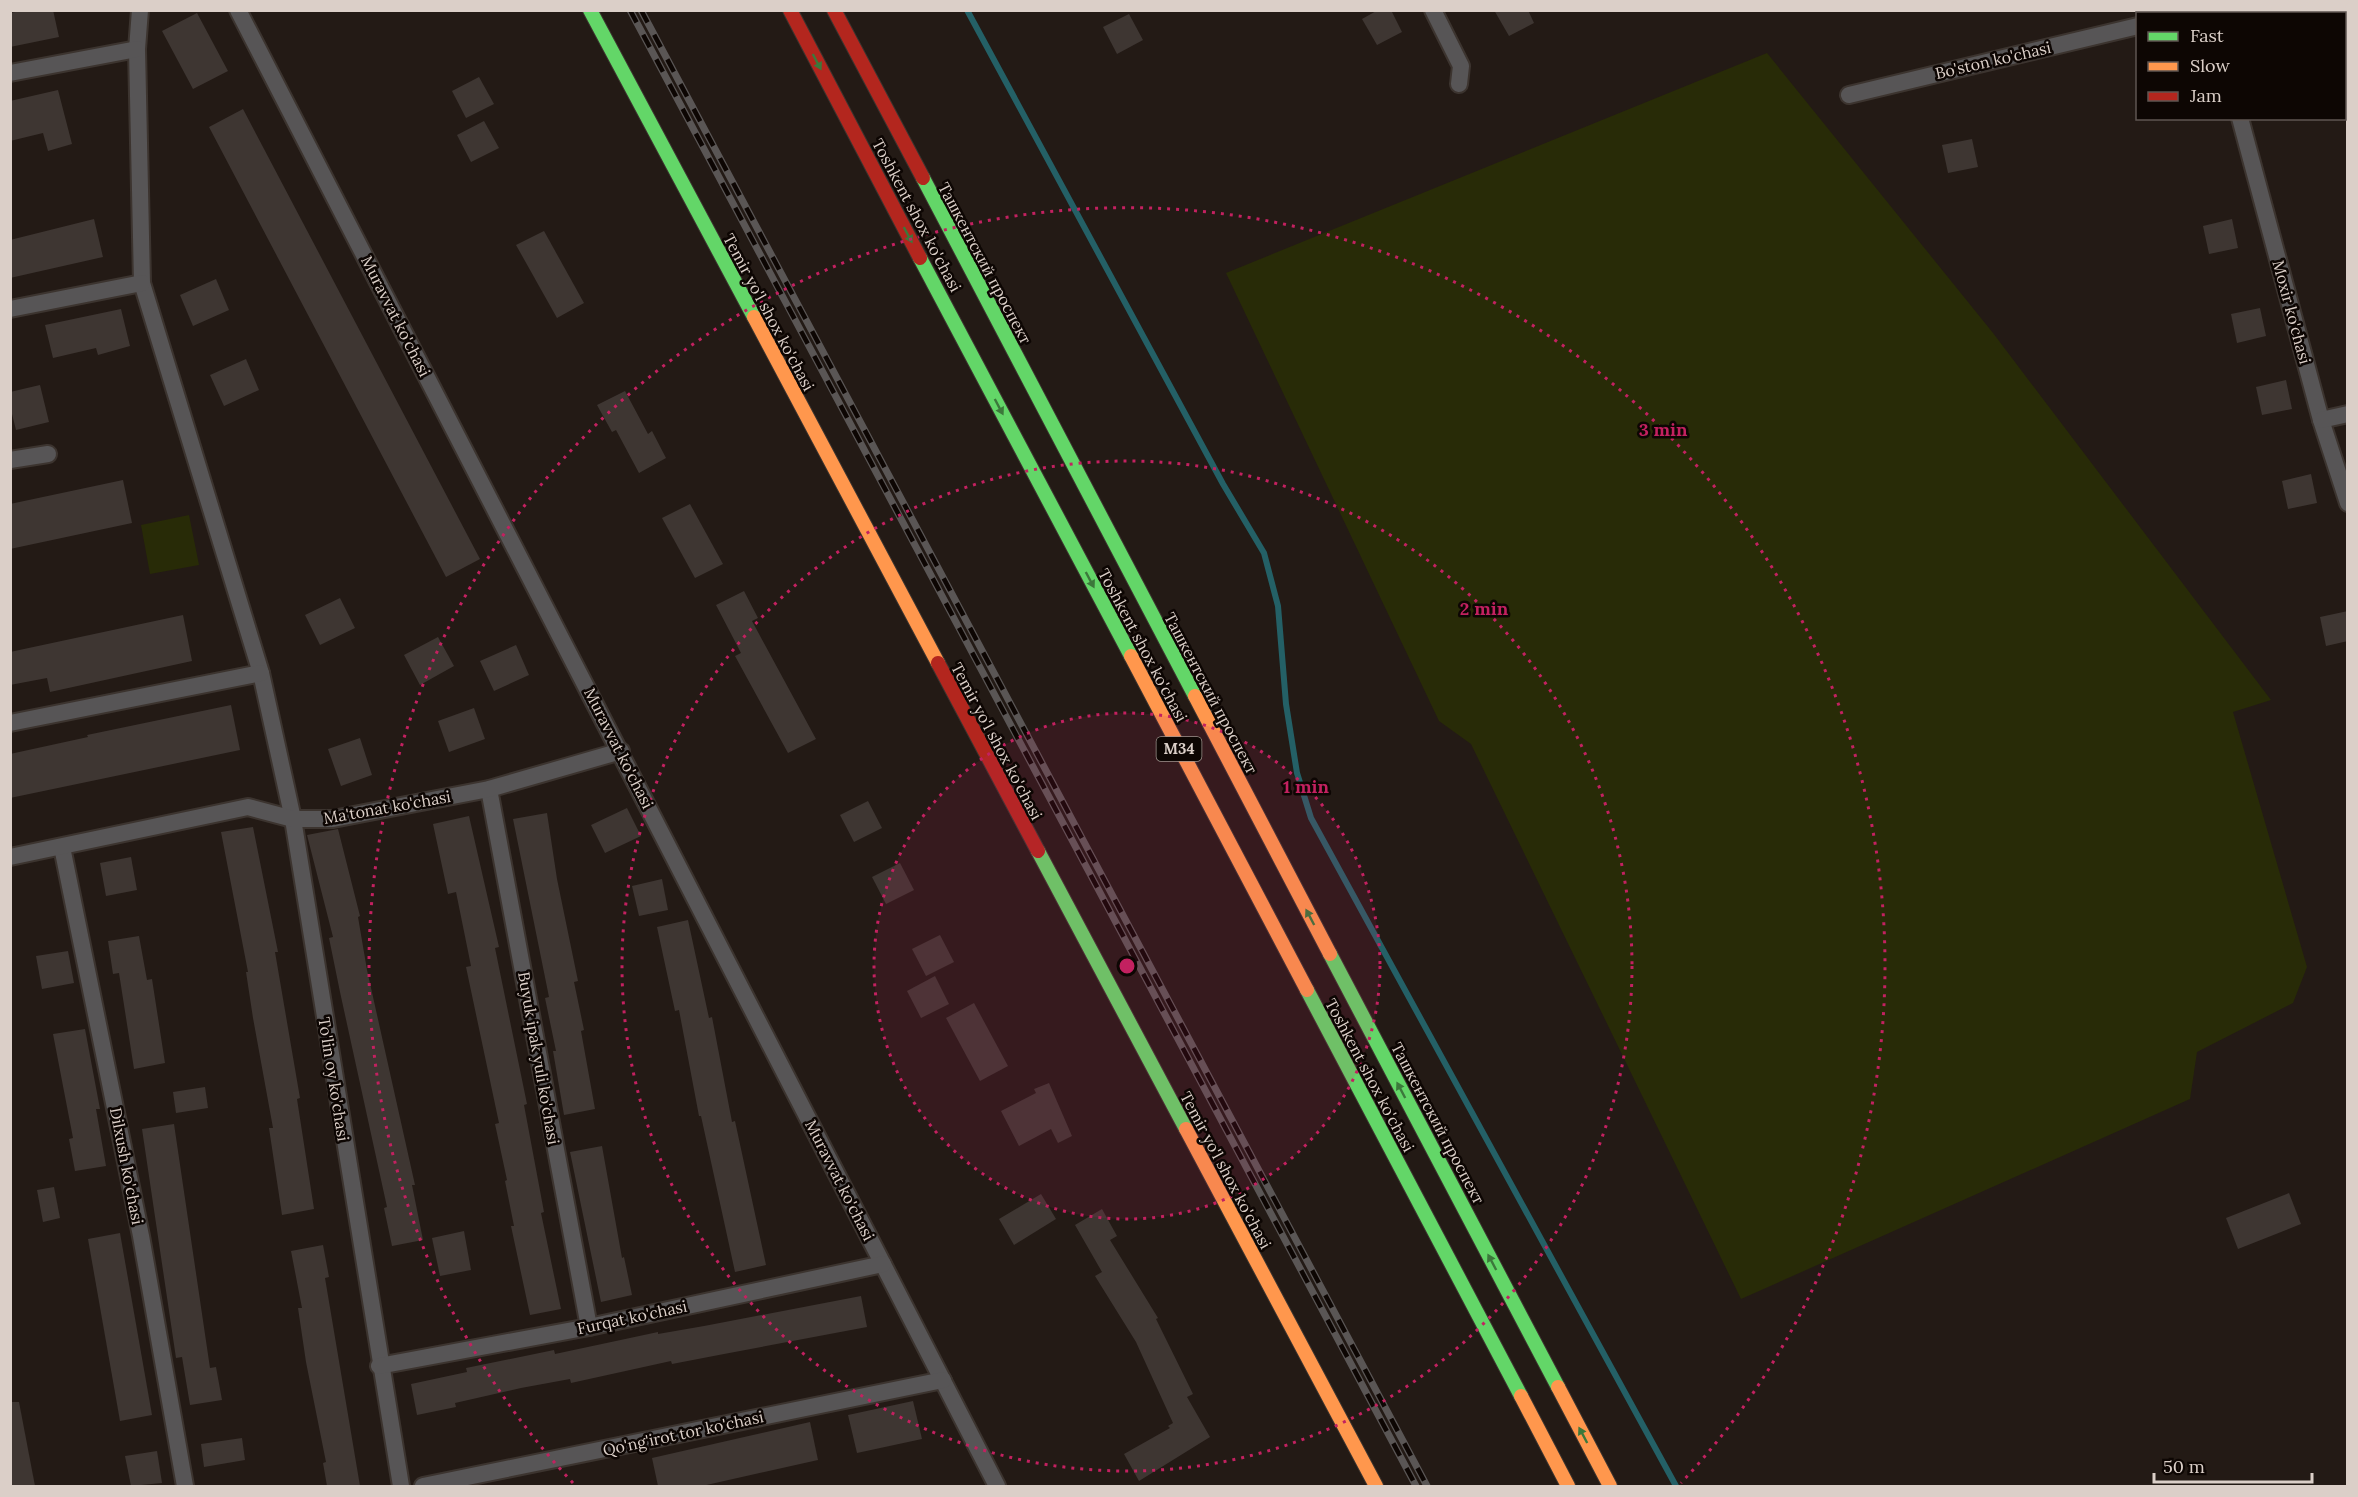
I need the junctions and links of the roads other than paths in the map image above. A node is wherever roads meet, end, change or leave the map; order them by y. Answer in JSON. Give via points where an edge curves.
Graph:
{"nodes":[{"id":1,"x":140,"y":10,"type":"edge"},
{"id":2,"x":238,"y":10,"type":"edge"},
{"id":3,"x":590,"y":10,"type":"edge"},
{"id":4,"x":790,"y":10,"type":"edge"},
{"id":5,"x":834,"y":10,"type":"edge"},
{"id":6,"x":1433,"y":10,"type":"edge"},
{"id":7,"x":2136,"y":26,"type":"edge"},
{"id":8,"x":137,"y":49,"type":"junction"},
{"id":9,"x":10,"y":73,"type":"edge"},
{"id":10,"x":1459,"y":84,"type":"dead end"},
{"id":11,"x":1849,"y":94,"type":"dead end"},
{"id":12,"x":2241,"y":120,"type":"edge"},
{"id":13,"x":142,"y":283,"type":"junction"},
{"id":14,"x":10,"y":309,"type":"edge"},
{"id":15,"x":2348,"y":414,"type":"edge"},
{"id":16,"x":2321,"y":420,"type":"junction"},
{"id":17,"x":48,"y":454,"type":"dead end"},
{"id":18,"x":10,"y":460,"type":"edge"},
{"id":19,"x":2348,"y":503,"type":"edge"},
{"id":20,"x":261,"y":673,"type":"junction"},
{"id":21,"x":10,"y":723,"type":"edge"},
{"id":22,"x":621,"y":751,"type":"junction"},
{"id":23,"x":489,"y":789,"type":"junction"},
{"id":24,"x":293,"y":819,"type":"junction"},
{"id":25,"x":62,"y":847,"type":"junction"},
{"id":26,"x":10,"y":857,"type":"edge"},
{"id":27,"x":883,"y":1264,"type":"junction"},
{"id":28,"x":589,"y":1327,"type":"junction"},
{"id":29,"x":379,"y":1366,"type":"junction"},
{"id":30,"x":943,"y":1380,"type":"junction"},
{"id":31,"x":185,"y":1486,"type":"edge"},
{"id":32,"x":401,"y":1486,"type":"edge"},
{"id":33,"x":423,"y":1486,"type":"edge"},
{"id":34,"x":997,"y":1486,"type":"edge"},
{"id":35,"x":1376,"y":1486,"type":"edge"},
{"id":36,"x":1568,"y":1486,"type":"edge"},
{"id":37,"x":1610,"y":1486,"type":"edge"}],
"edges":[{"from":1,"to":8,"type":"street","name":"To'lin oy ko'chasi"},
{"from":2,"to":22,"type":"street","name":"Muravvat ko'chasi"},
{"from":3,"to":35,"type":"main road","name":"Temir yo'l shox ko'chasi"},
{"from":4,"to":36,"type":"main road","name":"Toshkent shox ko'chasi","number":"M34","one_way":true},
{"from":37,"to":5,"type":"main road","name":"Ташкентский проспект","number":"M34","one_way":true},
{"from":6,"to":10,"type":"street","via":[[1461,66]]},
{"from":7,"to":11,"type":"street","name":"Bo'ston ko'chasi"},
{"from":8,"to":9,"type":"street"},
{"from":8,"to":13,"type":"street","name":"To'lin oy ko'chasi"},
{"from":12,"to":16,"type":"street","name":"Moxir ko'chasi"},
{"from":13,"to":14,"type":"street"},
{"from":13,"to":20,"type":"street","name":"To'lin oy ko'chasi"},
{"from":15,"to":16,"type":"street"},
{"from":16,"to":19,"type":"street","name":"Moxir ko'chasi"},
{"from":17,"to":18,"type":"street"},
{"from":20,"to":21,"type":"street"},
{"from":20,"to":24,"type":"street","name":"To'lin oy ko'chasi"},
{"from":22,"to":23,"type":"street","name":"Ma'tonat ko'chasi"},
{"from":22,"to":27,"type":"street","name":"Muravvat ko'chasi"},
{"from":23,"to":24,"type":"street","name":"Ma'tonat ko'chasi","via":[[333,819]]},
{"from":23,"to":28,"type":"street","name":"Buyuk ipak yuli ko'chasi"},
{"from":24,"to":25,"type":"street","name":"Ma'tonat ko'chasi","via":[[248,807]]},
{"from":24,"to":29,"type":"street","name":"To'lin oy ko'chasi"},
{"from":25,"to":26,"type":"street","name":"Ma'tonat ko'chasi"},
{"from":25,"to":31,"type":"street","name":"Dilxush ko'chasi","via":[[141,1236]]},
{"from":27,"to":28,"type":"street","name":"Furqat ko'chasi"},
{"from":27,"to":30,"type":"street","name":"Muravvat ko'chasi"},
{"from":28,"to":29,"type":"street","name":"Furqat ko'chasi"},
{"from":29,"to":32,"type":"street","name":"To'lin oy ko'chasi"},
{"from":30,"to":33,"type":"street","name":"Qo'ng'irot tor ko'chasi"},
{"from":30,"to":34,"type":"street","name":"Muravvat ko'chasi"}]}
